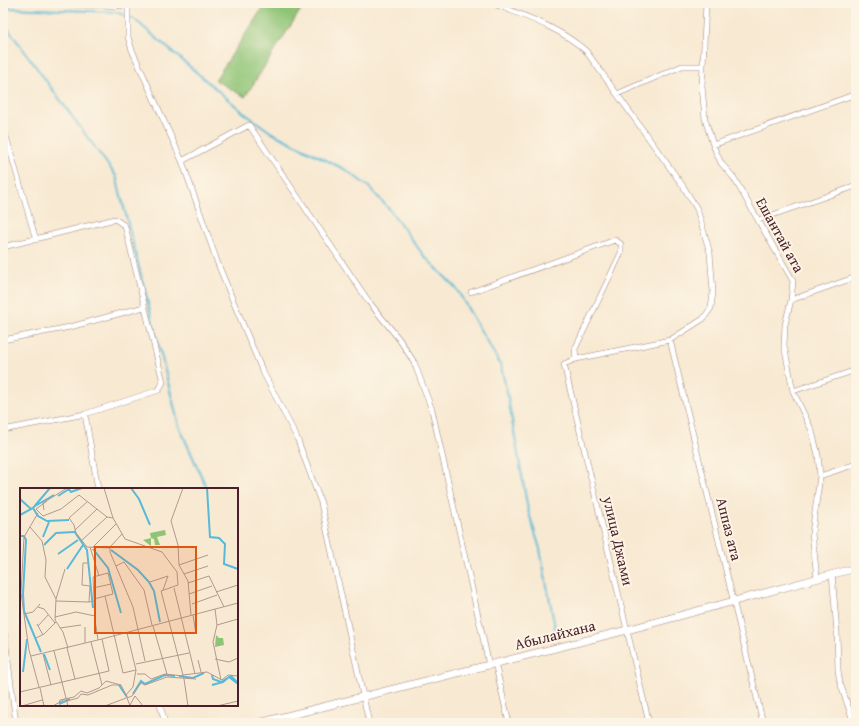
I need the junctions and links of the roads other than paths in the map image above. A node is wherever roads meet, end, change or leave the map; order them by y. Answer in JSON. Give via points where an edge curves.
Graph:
{"nodes":[{"id":1,"x":43,"y":3,"type":"edge"},
{"id":2,"x":492,"y":3,"type":"edge"},
{"id":3,"x":706,"y":3,"type":"edge"},
{"id":4,"x":128,"y":4,"type":"edge"},
{"id":5,"x":703,"y":66,"type":"junction"},
{"id":6,"x":617,"y":94,"type":"junction"},
{"id":7,"x":856,"y":94,"type":"edge"},
{"id":8,"x":3,"y":126,"type":"edge"},
{"id":9,"x":713,"y":145,"type":"junction"},
{"id":10,"x":182,"y":160,"type":"junction"},
{"id":11,"x":856,"y":186,"type":"edge"},
{"id":12,"x":758,"y":220,"type":"junction"},
{"id":13,"x":36,"y":240,"type":"junction"},
{"id":14,"x":3,"y":247,"type":"edge"},
{"id":15,"x":856,"y":277,"type":"edge"},
{"id":16,"x":471,"y":292,"type":"dead end"},
{"id":17,"x":791,"y":300,"type":"junction"},
{"id":18,"x":144,"y":307,"type":"junction"},
{"id":19,"x":3,"y":340,"type":"edge"},
{"id":20,"x":670,"y":340,"type":"junction"},
{"id":21,"x":576,"y":359,"type":"junction"},
{"id":22,"x":856,"y":370,"type":"edge"},
{"id":23,"x":793,"y":391,"type":"junction"},
{"id":24,"x":85,"y":414,"type":"junction"},
{"id":25,"x":3,"y":430,"type":"edge"},
{"id":26,"x":856,"y":464,"type":"edge"},
{"id":27,"x":820,"y":476,"type":"junction"},
{"id":28,"x":98,"y":488,"type":"edge"},
{"id":29,"x":3,"y":512,"type":"edge"},
{"id":30,"x":856,"y":568,"type":"edge"},
{"id":31,"x":832,"y":574,"type":"junction"},
{"id":32,"x":817,"y":578,"type":"junction"},
{"id":33,"x":3,"y":579,"type":"edge"},
{"id":34,"x":3,"y":586,"type":"edge"},
{"id":35,"x":734,"y":601,"type":"junction"},
{"id":36,"x":3,"y":623,"type":"edge"},
{"id":37,"x":627,"y":630,"type":"junction"},
{"id":38,"x":492,"y":664,"type":"junction"},
{"id":39,"x":363,"y":696,"type":"junction"},
{"id":40,"x":160,"y":706,"type":"edge"},
{"id":41,"x":278,"y":721,"type":"edge"},
{"id":42,"x":16,"y":723,"type":"edge"},
{"id":43,"x":165,"y":723,"type":"edge"},
{"id":44,"x":259,"y":723,"type":"edge"},
{"id":45,"x":369,"y":723,"type":"edge"},
{"id":46,"x":509,"y":723,"type":"edge"},
{"id":47,"x":650,"y":723,"type":"edge"},
{"id":48,"x":763,"y":723,"type":"edge"},
{"id":49,"x":854,"y":723,"type":"edge"}],
"edges":[{"from":1,"to":4,"type":"street"},
{"from":2,"to":6,"type":"street","via":[[541,23],[573,40],[586,51]]},
{"from":3,"to":5,"type":"street","name":"Ешантай ата"},
{"from":4,"to":10,"type":"street","via":[[130,44]]},
{"from":5,"to":6,"type":"street","via":[[682,66]]},
{"from":5,"to":9,"type":"street","name":"Ешантай ата","via":[[704,107]]},
{"from":6,"to":20,"type":"street","via":[[697,209],[710,253],[714,292],[710,308],[703,319]]},
{"from":7,"to":9,"type":"street"},
{"from":8,"to":13,"type":"street"},
{"from":9,"to":12,"type":"street","name":"Ешантай ата","via":[[721,163],[734,178]]},
{"from":10,"to":38,"type":"street","via":[[249,125],[369,302],[414,362],[432,410]]},
{"from":10,"to":39,"type":"street","via":[[236,308],[262,370],[287,415],[311,473],[321,503]]},
{"from":11,"to":12,"type":"street"},
{"from":12,"to":17,"type":"street","name":"Ешантай ата","via":[[793,281]]},
{"from":13,"to":14,"type":"street"},
{"from":13,"to":18,"type":"street","via":[[115,219],[125,226]]},
{"from":15,"to":17,"type":"street"},
{"from":16,"to":21,"type":"street","via":[[615,240],[621,244],[621,253],[575,349]]},
{"from":17,"to":23,"type":"street","name":"Ешантай ата","via":[[785,325],[784,345]]},
{"from":18,"to":19,"type":"street","via":[[70,327]]},
{"from":18,"to":24,"type":"street","via":[[163,382],[159,390]]},
{"from":20,"to":21,"type":"street"},
{"from":20,"to":35,"type":"street","name":"Аппаз ата"},
{"from":21,"to":37,"type":"street","name":"улица Джами","via":[[564,364]]},
{"from":22,"to":23,"type":"street"},
{"from":23,"to":27,"type":"street","name":"Ешантай ата","via":[[812,431]]},
{"from":24,"to":25,"type":"street"},
{"from":24,"to":28,"type":"street"},
{"from":26,"to":27,"type":"street"},
{"from":27,"to":32,"type":"street","name":"Ешантай ата","via":[[812,533]]},
{"from":29,"to":33,"type":"street"},
{"from":30,"to":31,"type":"main road","name":"Абылайхана"},
{"from":31,"to":32,"type":"main road","name":"Абылайхана"},
{"from":31,"to":49,"type":"street","via":[[838,670]]},
{"from":32,"to":35,"type":"main road","name":"Абылайхана"},
{"from":33,"to":34,"type":"street"},
{"from":35,"to":37,"type":"main road","name":"Абылайхана"},
{"from":35,"to":48,"type":"street","name":"Аппаз ата"},
{"from":36,"to":42,"type":"street"},
{"from":37,"to":38,"type":"main road","name":"Абылайхана"},
{"from":37,"to":47,"type":"street","name":"улица Джами"},
{"from":38,"to":39,"type":"main road","name":"Абылайхана"},
{"from":38,"to":46,"type":"street"},
{"from":39,"to":41,"type":"main road","name":"Абылайхана"},
{"from":39,"to":45,"type":"street"},
{"from":40,"to":43,"type":"street"},
{"from":41,"to":44,"type":"main road","name":"Абылайхана"}]}
